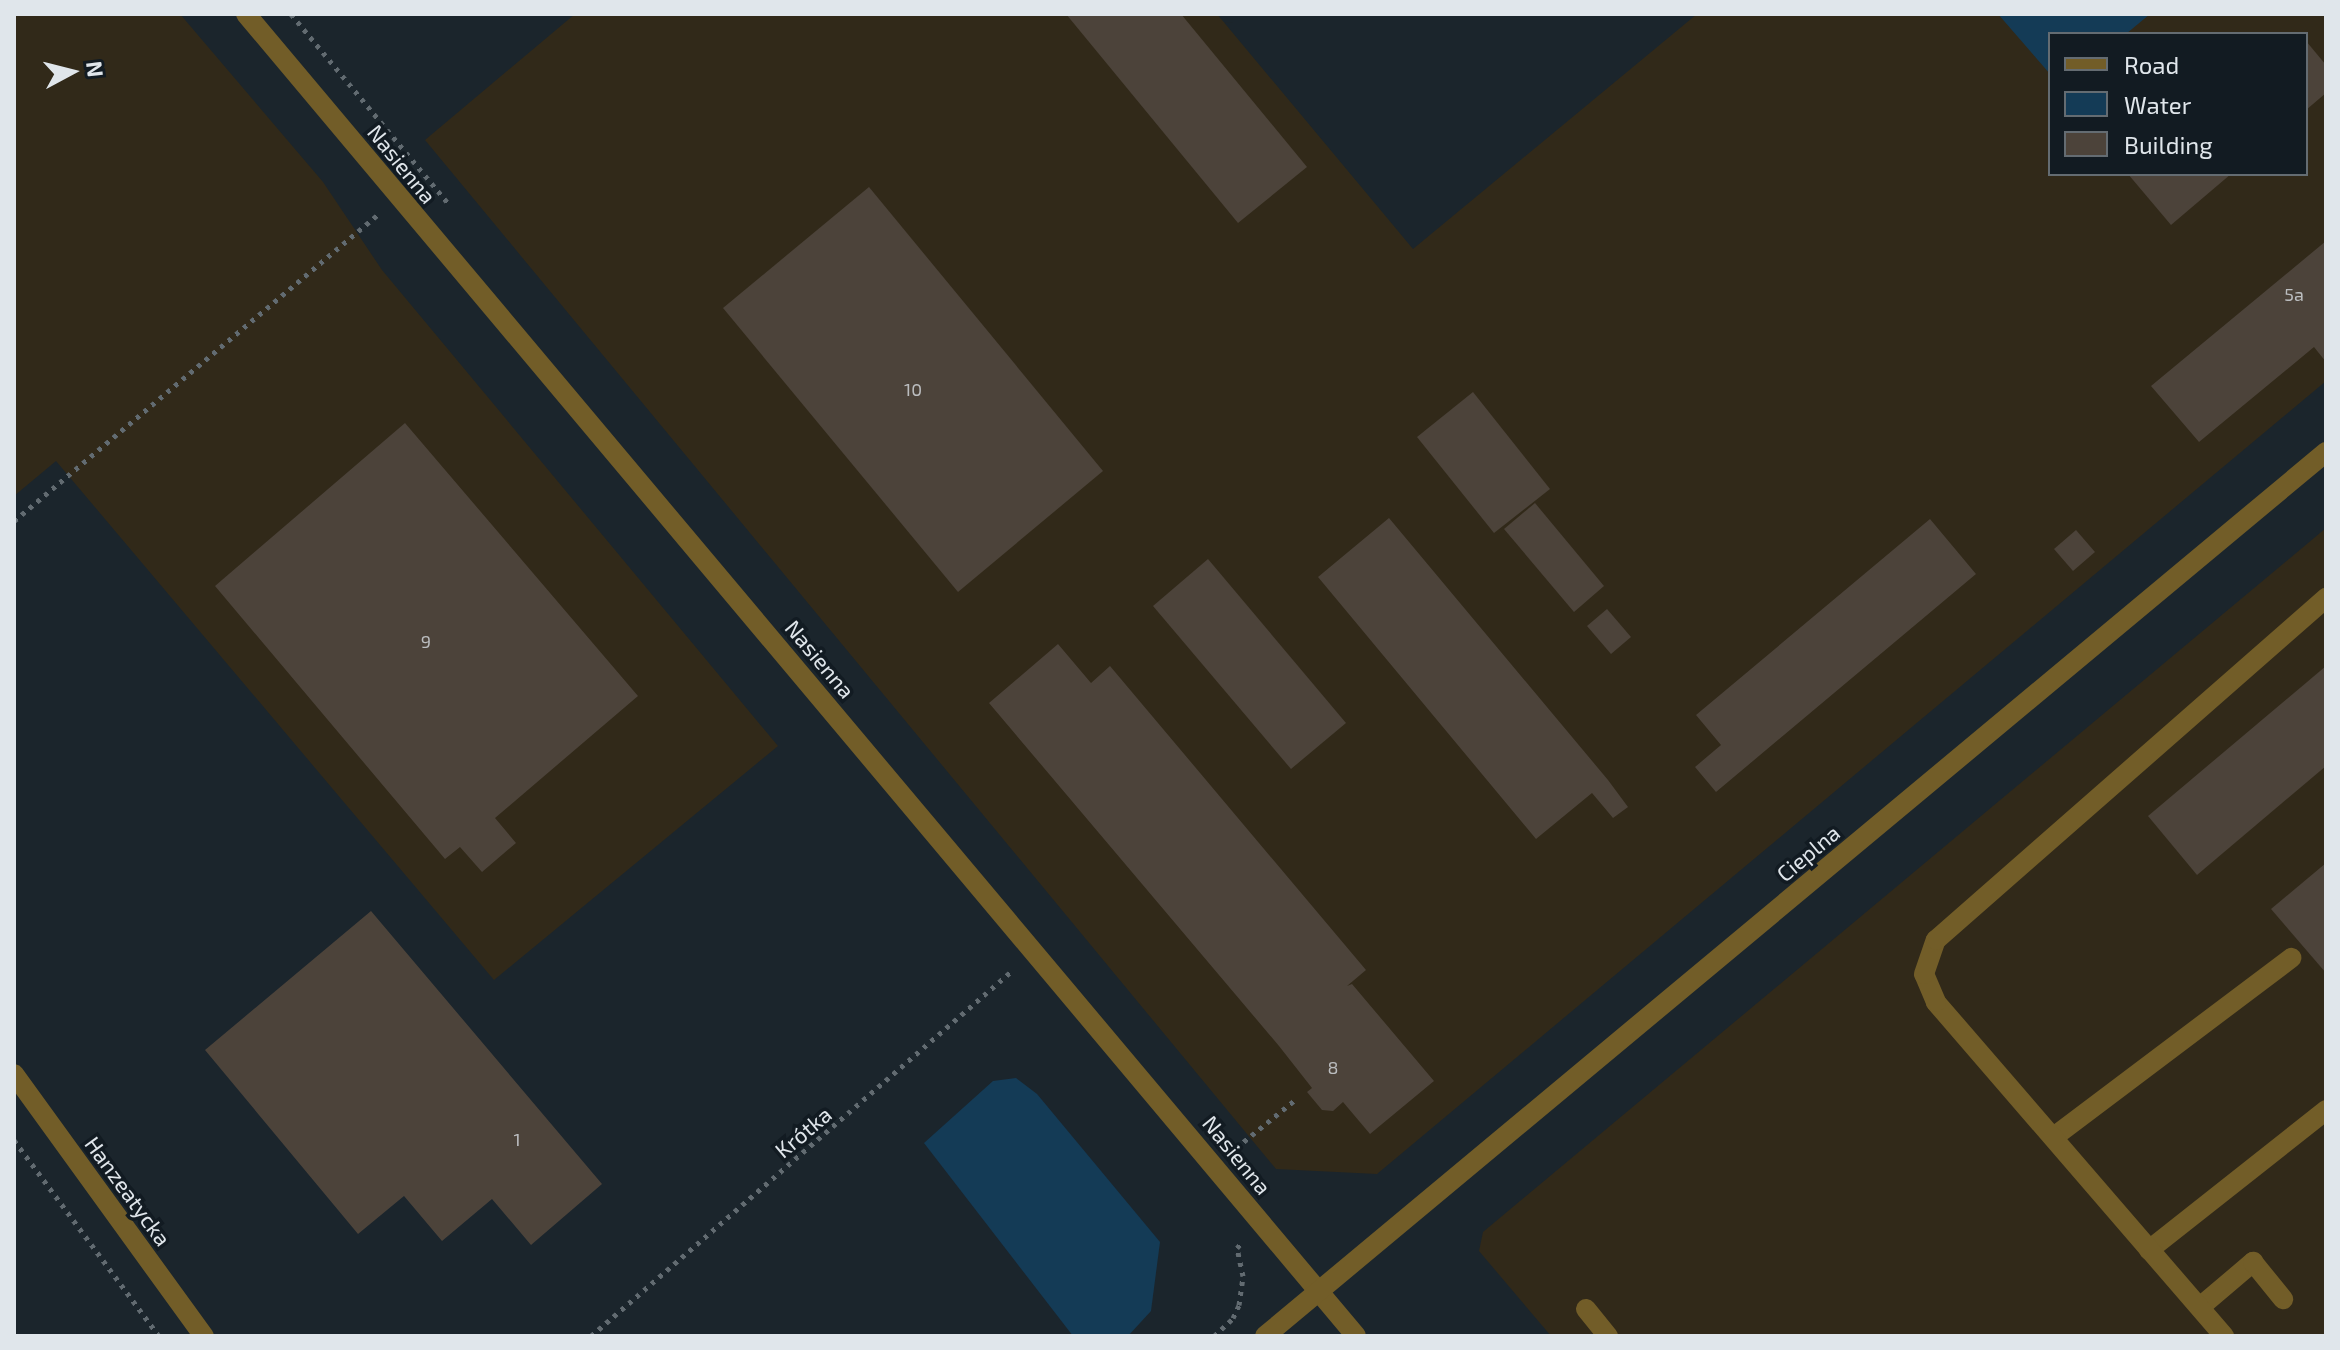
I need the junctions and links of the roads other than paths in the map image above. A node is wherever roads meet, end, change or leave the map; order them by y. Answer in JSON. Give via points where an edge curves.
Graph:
{"nodes":[{"id":1,"x":246,"y":14,"type":"edge"},
{"id":2,"x":2326,"y":452,"type":"edge"},
{"id":3,"x":2326,"y":598,"type":"edge"},
{"id":4,"x":2291,"y":958,"type":"dead end"},
{"id":5,"x":14,"y":1074,"type":"edge"},
{"id":6,"x":2326,"y":1110,"type":"edge"},
{"id":7,"x":2055,"y":1136,"type":"junction"},
{"id":8,"x":2149,"y":1250,"type":"junction"},
{"id":9,"x":1319,"y":1290,"type":"junction"},
{"id":10,"x":2283,"y":1299,"type":"dead end"},
{"id":11,"x":2200,"y":1307,"type":"junction"},
{"id":12,"x":1586,"y":1309,"type":"dead end"},
{"id":13,"x":204,"y":1336,"type":"edge"},
{"id":14,"x":1265,"y":1336,"type":"edge"},
{"id":15,"x":1356,"y":1336,"type":"edge"},
{"id":16,"x":1608,"y":1336,"type":"edge"},
{"id":17,"x":2224,"y":1336,"type":"edge"}],
"edges":[{"from":1,"to":9,"type":"street","name":"Nasienna"},
{"from":2,"to":9,"type":"street","name":"Cieplna"},
{"from":3,"to":7,"type":"street","via":[[1936,940],[1924,974],[1936,1002]]},
{"from":4,"to":7,"type":"street"},
{"from":5,"to":13,"type":"street","name":"Hanzeatycka"},
{"from":6,"to":8,"type":"street"},
{"from":7,"to":8,"type":"street"},
{"from":8,"to":11,"type":"street"},
{"from":9,"to":14,"type":"street","name":"Cieplna"},
{"from":9,"to":15,"type":"street","name":"Nasienna"},
{"from":10,"to":11,"type":"street","via":[[2253,1262]]},
{"from":11,"to":17,"type":"street"},
{"from":12,"to":16,"type":"street"}]}
